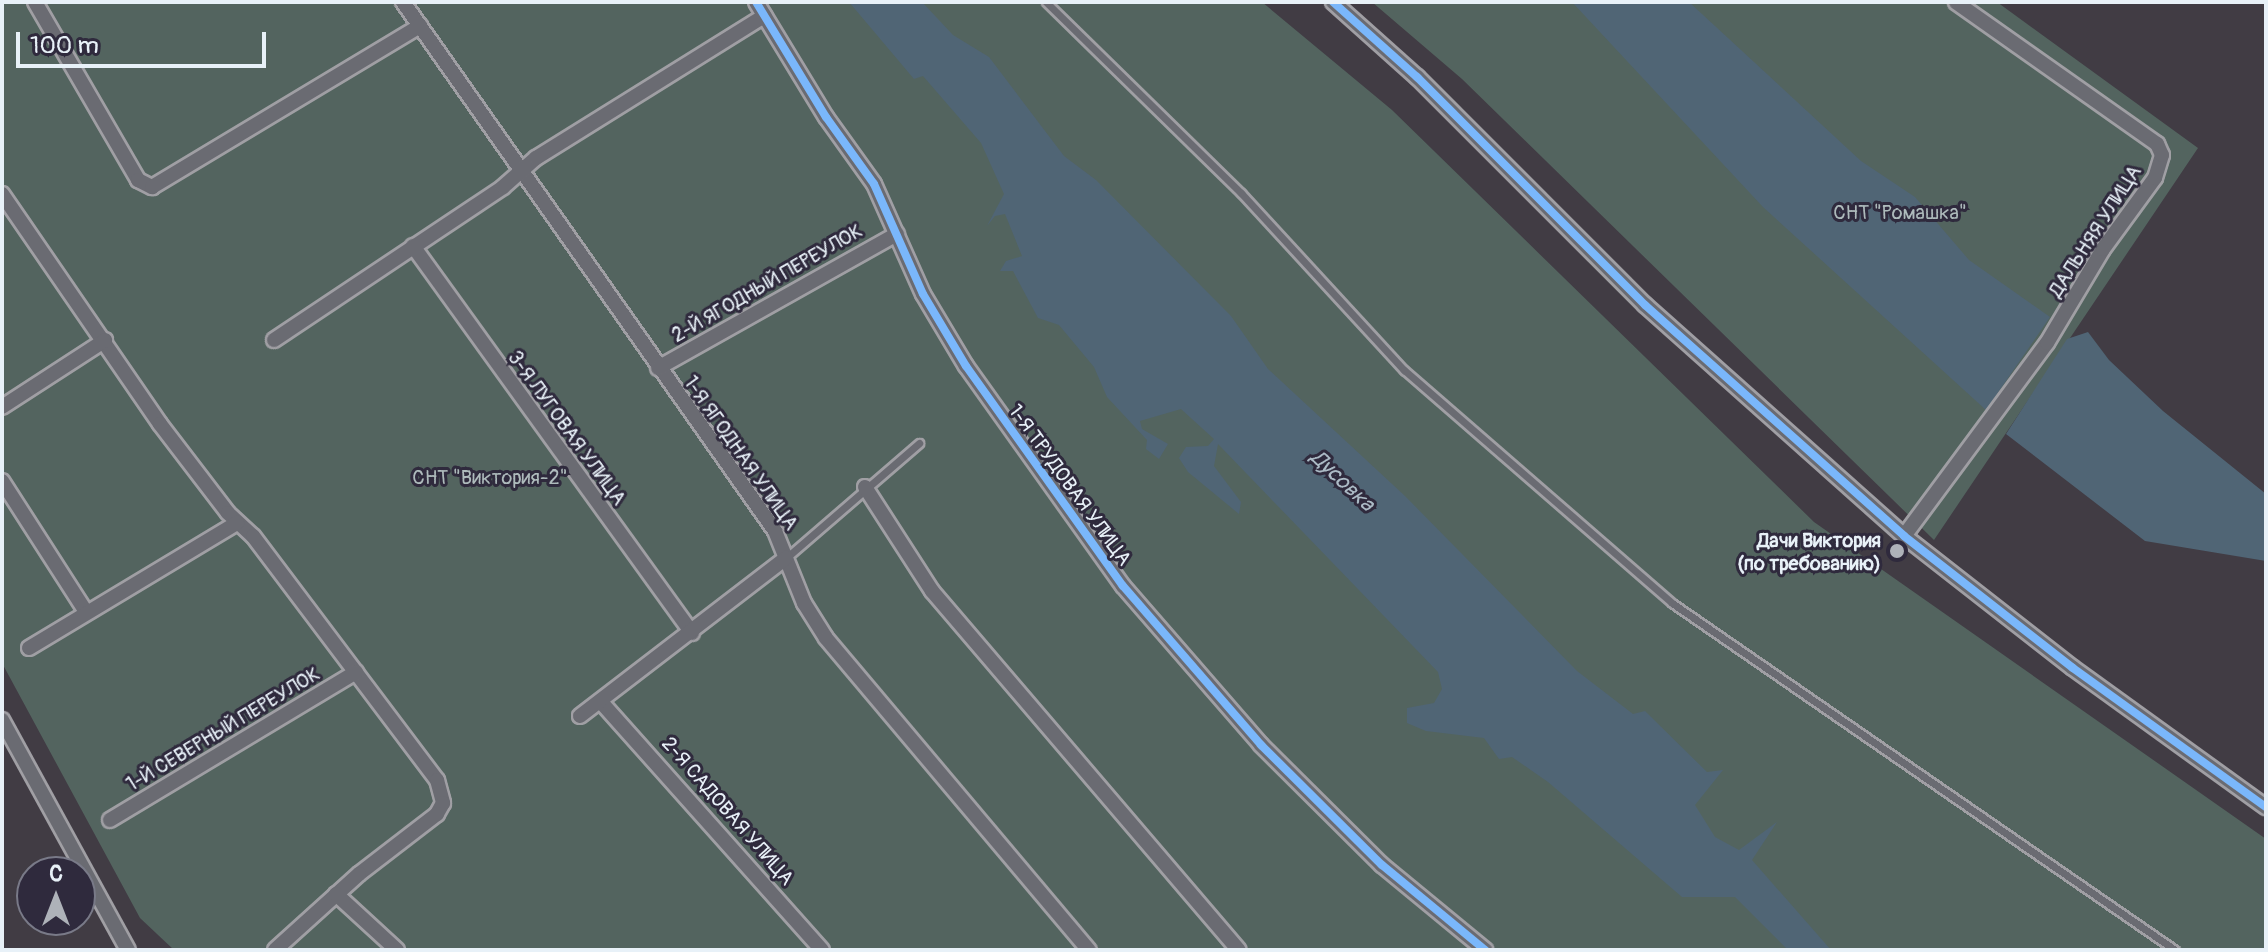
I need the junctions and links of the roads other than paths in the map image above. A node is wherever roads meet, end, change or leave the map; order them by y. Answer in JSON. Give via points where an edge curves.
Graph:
{"nodes":[{"id":1,"x":35,"y":2,"type":"edge"},
{"id":2,"x":403,"y":2,"type":"edge"},
{"id":3,"x":756,"y":2,"type":"edge"},
{"id":4,"x":1046,"y":2,"type":"edge"},
{"id":5,"x":1333,"y":2,"type":"edge"},
{"id":6,"x":1956,"y":2,"type":"edge"},
{"id":7,"x":764,"y":16,"type":"junction"},
{"id":8,"x":420,"y":26,"type":"junction"},
{"id":9,"x":520,"y":172,"type":"junction"},
{"id":10,"x":2,"y":194,"type":"edge"},
{"id":11,"x":897,"y":234,"type":"junction"},
{"id":12,"x":413,"y":246,"type":"junction"},
{"id":13,"x":105,"y":340,"type":"junction"},
{"id":14,"x":274,"y":340,"type":"dead end"},
{"id":15,"x":658,"y":368,"type":"junction"},
{"id":16,"x":2,"y":407,"type":"edge"},
{"id":17,"x":919,"y":443,"type":"dead end"},
{"id":18,"x":2,"y":481,"type":"edge"},
{"id":19,"x":865,"y":487,"type":"junction"},
{"id":20,"x":237,"y":523,"type":"junction"},
{"id":21,"x":1904,"y":536,"type":"junction"},
{"id":22,"x":786,"y":558,"type":"junction"},
{"id":23,"x":86,"y":612,"type":"junction"},
{"id":24,"x":692,"y":633,"type":"junction"},
{"id":25,"x":29,"y":648,"type":"dead end"},
{"id":26,"x":356,"y":672,"type":"junction"},
{"id":27,"x":601,"y":702,"type":"junction"},
{"id":28,"x":580,"y":716,"type":"dead end"},
{"id":29,"x":2,"y":720,"type":"edge"},
{"id":30,"x":2266,"y":807,"type":"edge"},
{"id":31,"x":110,"y":820,"type":"dead end"},
{"id":32,"x":336,"y":894,"type":"junction"},
{"id":33,"x":128,"y":950,"type":"edge"},
{"id":34,"x":275,"y":950,"type":"edge"},
{"id":35,"x":397,"y":950,"type":"edge"},
{"id":36,"x":822,"y":950,"type":"edge"},
{"id":37,"x":1089,"y":950,"type":"edge"},
{"id":38,"x":1239,"y":950,"type":"edge"},
{"id":39,"x":1485,"y":950,"type":"edge"},
{"id":40,"x":2175,"y":950,"type":"edge"}],
"edges":[{"from":1,"to":8,"type":"street","via":[[138,180],[152,187]]},
{"from":2,"to":8,"type":"street","name":"1-Я ЯГОДНАЯ УЛИЦА"},
{"from":3,"to":7,"type":"street","name":"1-Я ТРУДОВАЯ УЛИЦА"},
{"from":4,"to":40,"type":"lane","via":[[1241,193],[1404,370],[1672,603]]},
{"from":5,"to":21,"type":"street","via":[[1417,77],[1645,305]]},
{"from":6,"to":21,"type":"street","name":"ДАЛЬНЯЯ УЛИЦА","via":[[2157,144],[2162,155],[2155,178],[2103,249],[2047,343]]},
{"from":7,"to":9,"type":"street"},
{"from":7,"to":11,"type":"street","name":"1-Я ТРУДОВАЯ УЛИЦА","via":[[874,184]]},
{"from":8,"to":9,"type":"street","name":"1-Я ЯГОДНАЯ УЛИЦА"},
{"from":9,"to":12,"type":"street"},
{"from":9,"to":15,"type":"street","name":"1-Я ЯГОДНАЯ УЛИЦА"},
{"from":10,"to":13,"type":"street"},
{"from":11,"to":15,"type":"street","name":"2-Й ЯГОДНЫЙ ПЕРЕУЛОК"},
{"from":11,"to":39,"type":"street","name":"1-Я ТРУДОВАЯ УЛИЦА","via":[[923,294],[966,366],[1077,525],[1174,648],[1261,745],[1382,865]]},
{"from":12,"to":14,"type":"street"},
{"from":12,"to":24,"type":"street","name":"3-Я ЛУГОВАЯ УЛИЦА"},
{"from":13,"to":16,"type":"street"},
{"from":13,"to":20,"type":"street","via":[[148,408]]},
{"from":15,"to":22,"type":"street","name":"1-Я ЯГОДНАЯ УЛИЦА","via":[[775,531]]},
{"from":17,"to":19,"type":"lane"},
{"from":18,"to":23,"type":"street"},
{"from":19,"to":22,"type":"lane"},
{"from":19,"to":38,"type":"street","via":[[932,591]]},
{"from":20,"to":23,"type":"street"},
{"from":20,"to":26,"type":"street","via":[[253,536]]},
{"from":21,"to":30,"type":"street","via":[[2183,751]]},
{"from":22,"to":24,"type":"street"},
{"from":22,"to":37,"type":"street","name":"1-Я ЯГОДНАЯ УЛИЦА","via":[[804,603],[826,638]]},
{"from":23,"to":25,"type":"street"},
{"from":24,"to":27,"type":"street"},
{"from":26,"to":31,"type":"street","name":"1-Й СЕВЕРНЫЙ ПЕРЕУЛОК"},
{"from":26,"to":32,"type":"street","via":[[437,780],[443,803],[421,827]]},
{"from":27,"to":28,"type":"street"},
{"from":27,"to":36,"type":"street","name":"2-Я САДОВАЯ УЛИЦА"},
{"from":29,"to":33,"type":"street"},
{"from":32,"to":34,"type":"street"},
{"from":32,"to":35,"type":"street"}]}
